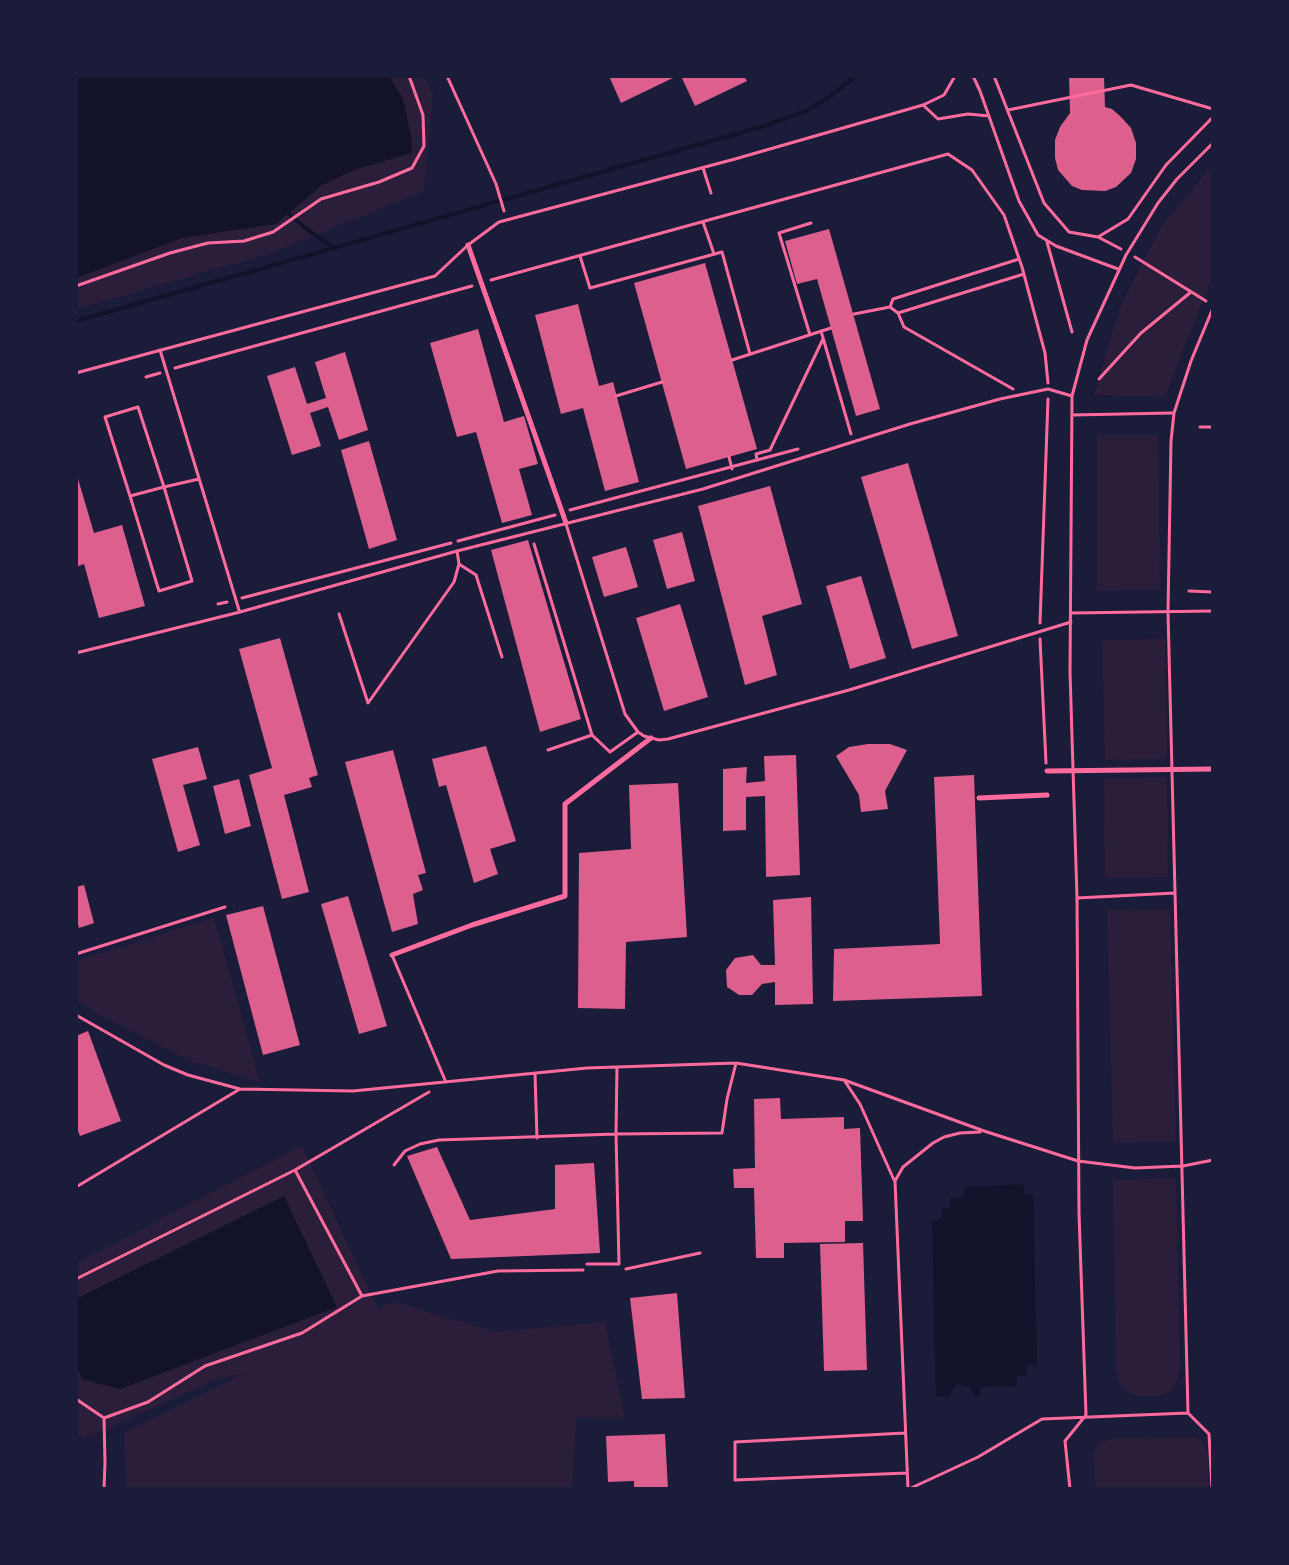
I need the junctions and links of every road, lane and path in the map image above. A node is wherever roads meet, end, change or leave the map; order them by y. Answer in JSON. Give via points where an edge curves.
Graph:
{"nodes":[{"id":1,"x":409,"y":76,"type":"edge"},
{"id":2,"x":447,"y":76,"type":"edge"},
{"id":3,"x":955,"y":76,"type":"edge"},
{"id":4,"x":973,"y":76,"type":"edge"},
{"id":5,"x":994,"y":76,"type":"edge"},
{"id":6,"x":923,"y":105,"type":"junction"},
{"id":7,"x":1213,"y":109,"type":"edge"},
{"id":8,"x":1008,"y":110,"type":"junction"},
{"id":9,"x":989,"y":116,"type":"junction"},
{"id":10,"x":1213,"y":117,"type":"edge"},
{"id":11,"x":1213,"y":143,"type":"edge"},
{"id":12,"x":703,"y":168,"type":"junction"},
{"id":13,"x":711,"y":193,"type":"dead end"},
{"id":14,"x":504,"y":210,"type":"dead end"},
{"id":15,"x":703,"y":222,"type":"junction"},
{"id":16,"x":811,"y":223,"type":"dead end"},
{"id":17,"x":1098,"y":237,"type":"junction"},
{"id":18,"x":1047,"y":242,"type":"junction"},
{"id":19,"x":468,"y":245,"type":"junction"},
{"id":20,"x":1128,"y":252,"type":"junction"},
{"id":21,"x":714,"y":254,"type":"junction"},
{"id":22,"x":580,"y":256,"type":"junction"},
{"id":23,"x":1019,"y":259,"type":"junction"},
{"id":24,"x":1119,"y":269,"type":"junction"},
{"id":25,"x":1024,"y":274,"type":"junction"},
{"id":26,"x":482,"y":283,"type":"junction"},
{"id":27,"x":76,"y":286,"type":"edge"},
{"id":28,"x":1191,"y":292,"type":"junction"},
{"id":29,"x":890,"y":307,"type":"junction"},
{"id":30,"x":1213,"y":307,"type":"edge"},
{"id":31,"x":898,"y":313,"type":"junction"},
{"id":32,"x":854,"y":314,"type":"dead end"},
{"id":33,"x":831,"y":328,"type":"dead end"},
{"id":34,"x":821,"y":331,"type":"junction"},
{"id":35,"x":1072,"y":332,"type":"dead end"},
{"id":36,"x":810,"y":335,"type":"junction"},
{"id":37,"x":823,"y":339,"type":"junction"},
{"id":38,"x":160,"y":350,"type":"junction"},
{"id":39,"x":750,"y":354,"type":"junction"},
{"id":40,"x":732,"y":360,"type":"dead end"},
{"id":41,"x":166,"y":371,"type":"junction"},
{"id":42,"x":76,"y":373,"type":"edge"},
{"id":43,"x":146,"y":377,"type":"dead end"},
{"id":44,"x":1099,"y":379,"type":"dead end"},
{"id":45,"x":662,"y":382,"type":"dead end"},
{"id":46,"x":1048,"y":389,"type":"junction"},
{"id":47,"x":1000,"y":394,"type":"dead end"},
{"id":48,"x":616,"y":396,"type":"dead end"},
{"id":49,"x":1072,"y":396,"type":"junction"},
{"id":50,"x":1174,"y":413,"type":"junction"},
{"id":51,"x":1072,"y":415,"type":"junction"},
{"id":52,"x":1200,"y":427,"type":"dead end"},
{"id":53,"x":1213,"y":427,"type":"edge"},
{"id":54,"x":861,"y":431,"type":"dead end"},
{"id":55,"x":797,"y":449,"type":"dead end"},
{"id":56,"x":757,"y":460,"type":"junction"},
{"id":57,"x":199,"y":479,"type":"junction"},
{"id":58,"x":164,"y":487,"type":"junction"},
{"id":59,"x":130,"y":496,"type":"junction"},
{"id":60,"x":562,"y":513,"type":"junction"},
{"id":61,"x":566,"y":523,"type":"junction"},
{"id":62,"x":534,"y":544,"type":"dead end"},
{"id":63,"x":457,"y":551,"type":"junction"},
{"id":64,"x":459,"y":564,"type":"junction"},
{"id":65,"x":1189,"y":591,"type":"dead end"},
{"id":66,"x":1213,"y":592,"type":"edge"},
{"id":67,"x":236,"y":600,"type":"junction"},
{"id":68,"x":218,"y":604,"type":"dead end"},
{"id":69,"x":1213,"y":611,"type":"edge"},
{"id":70,"x":240,"y":612,"type":"junction"},
{"id":71,"x":1168,"y":612,"type":"junction"},
{"id":72,"x":1071,"y":613,"type":"junction"},
{"id":73,"x":339,"y":614,"type":"dead end"},
{"id":74,"x":1071,"y":622,"type":"junction"},
{"id":75,"x":1040,"y":632,"type":"junction"},
{"id":76,"x":76,"y":653,"type":"edge"},
{"id":77,"x":502,"y":657,"type":"dead end"},
{"id":78,"x":638,"y":732,"type":"junction"},
{"id":79,"x":592,"y":735,"type":"junction"},
{"id":80,"x":651,"y":738,"type":"junction"},
{"id":81,"x":548,"y":750,"type":"dead end"},
{"id":82,"x":1213,"y":769,"type":"edge"},
{"id":83,"x":1173,"y":770,"type":"junction"},
{"id":84,"x":1047,"y":771,"type":"joint"},
{"id":85,"x":1074,"y":771,"type":"junction"},
{"id":86,"x":1047,"y":795,"type":"dead end"},
{"id":87,"x":979,"y":798,"type":"dead end"},
{"id":88,"x":1175,"y":893,"type":"junction"},
{"id":89,"x":1077,"y":898,"type":"junction"},
{"id":90,"x":225,"y":907,"type":"dead end"},
{"id":91,"x":76,"y":954,"type":"edge"},
{"id":92,"x":392,"y":955,"type":"joint"},
{"id":93,"x":76,"y":1015,"type":"edge"},
{"id":94,"x":736,"y":1063,"type":"junction"},
{"id":95,"x":617,"y":1067,"type":"junction"},
{"id":96,"x":535,"y":1073,"type":"junction"},
{"id":97,"x":844,"y":1080,"type":"junction"},
{"id":98,"x":446,"y":1082,"type":"junction"},
{"id":99,"x":240,"y":1089,"type":"junction"},
{"id":100,"x":984,"y":1131,"type":"junction"},
{"id":101,"x":616,"y":1134,"type":"junction"},
{"id":102,"x":537,"y":1138,"type":"junction"},
{"id":103,"x":1213,"y":1160,"type":"edge"},
{"id":104,"x":1078,"y":1161,"type":"junction"},
{"id":105,"x":394,"y":1165,"type":"dead end"},
{"id":106,"x":1183,"y":1166,"type":"junction"},
{"id":107,"x":295,"y":1170,"type":"junction"},
{"id":108,"x":895,"y":1181,"type":"junction"},
{"id":109,"x":76,"y":1187,"type":"edge"},
{"id":110,"x":700,"y":1253,"type":"dead end"},
{"id":111,"x":587,"y":1264,"type":"dead end"},
{"id":112,"x":623,"y":1269,"type":"dead end"},
{"id":113,"x":592,"y":1270,"type":"dead end"},
{"id":114,"x":76,"y":1279,"type":"edge"},
{"id":115,"x":362,"y":1296,"type":"junction"},
{"id":116,"x":76,"y":1399,"type":"edge"},
{"id":117,"x":1188,"y":1413,"type":"junction"},
{"id":118,"x":1086,"y":1415,"type":"junction"},
{"id":119,"x":104,"y":1418,"type":"junction"},
{"id":120,"x":905,"y":1433,"type":"junction"},
{"id":121,"x":907,"y":1473,"type":"junction"},
{"id":122,"x":104,"y":1489,"type":"edge"},
{"id":123,"x":908,"y":1489,"type":"edge"},
{"id":124,"x":1070,"y":1489,"type":"edge"},
{"id":125,"x":1212,"y":1489,"type":"edge"}],
"edges":[{"from":1,"to":27,"type":"path","via":[[423,115],[424,146],[412,168],[321,199],[273,232],[170,253]]},
{"from":2,"to":14,"type":"path"},
{"from":3,"to":6,"type":"lane","via":[[944,95]]},
{"from":4,"to":9,"type":"lane"},
{"from":5,"to":8,"type":"path"},
{"from":6,"to":9,"type":"lane","via":[[938,119]]},
{"from":6,"to":12,"type":"lane"},
{"from":7,"to":8,"type":"path","via":[[1131,85]]},
{"from":8,"to":17,"type":"path","via":[[1044,203],[1069,232]]},
{"from":9,"to":18,"type":"lane","via":[[1019,201]]},
{"from":10,"to":17,"type":"path","via":[[1166,165],[1128,219]]},
{"from":11,"to":20,"type":"lane","via":[[1158,203]]},
{"from":12,"to":13,"type":"lane"},
{"from":12,"to":19,"type":"lane","via":[[499,222]]},
{"from":15,"to":21,"type":"path"},
{"from":15,"to":22,"type":"path"},
{"from":15,"to":23,"type":"path","via":[[948,154],[972,170],[1004,215]]},
{"from":16,"to":36,"type":"path","via":[[779,233]]},
{"from":17,"to":20,"type":"path"},
{"from":18,"to":24,"type":"lane"},
{"from":18,"to":35,"type":"lane"},
{"from":19,"to":26,"type":"street"},
{"from":19,"to":38,"type":"lane","via":[[435,276]]},
{"from":20,"to":24,"type":"lane"},
{"from":20,"to":28,"type":"path"},
{"from":21,"to":22,"type":"path","via":[[590,288]]},
{"from":21,"to":39,"type":"path","via":[[722,252]]},
{"from":22,"to":26,"type":"path"},
{"from":23,"to":25,"type":"path"},
{"from":23,"to":29,"type":"path","via":[[893,299]]},
{"from":24,"to":49,"type":"lane","via":[[1087,340]]},
{"from":25,"to":31,"type":"path"},
{"from":25,"to":46,"type":"path","via":[[1045,353]]},
{"from":26,"to":41,"type":"path"},
{"from":26,"to":60,"type":"street"},
{"from":28,"to":30,"type":"path"},
{"from":28,"to":44,"type":"path","via":[[1141,333]]},
{"from":29,"to":31,"type":"path"},
{"from":29,"to":32,"type":"path"},
{"from":30,"to":50,"type":"lane"},
{"from":31,"to":47,"type":"path","via":[[904,327],[1014,390]]},
{"from":33,"to":34,"type":"path"},
{"from":34,"to":36,"type":"path"},
{"from":34,"to":37,"type":"path"},
{"from":36,"to":39,"type":"path"},
{"from":37,"to":54,"type":"path","via":[[851,434]]},
{"from":37,"to":56,"type":"path","via":[[770,450],[756,454]]},
{"from":38,"to":41,"type":"lane"},
{"from":38,"to":42,"type":"lane"},
{"from":39,"to":40,"type":"path"},
{"from":41,"to":43,"type":"path"},
{"from":41,"to":57,"type":"lane"},
{"from":45,"to":48,"type":"path"},
{"from":46,"to":49,"type":"lane"},
{"from":46,"to":61,"type":"lane"},
{"from":46,"to":75,"type":"path"},
{"from":49,"to":51,"type":"lane"},
{"from":50,"to":51,"type":"lane"},
{"from":50,"to":71,"type":"lane"},
{"from":51,"to":72,"type":"lane"},
{"from":52,"to":53,"type":"path"},
{"from":55,"to":56,"type":"path"},
{"from":56,"to":60,"type":"path"},
{"from":57,"to":58,"type":"lane"},
{"from":57,"to":67,"type":"lane"},
{"from":58,"to":59,"type":"lane"},
{"from":58,"to":59,"type":"lane","via":[[138,407],[105,417]]},
{"from":58,"to":59,"type":"lane","via":[[192,581],[159,591]]},
{"from":60,"to":61,"type":"street"},
{"from":60,"to":67,"type":"path"},
{"from":61,"to":63,"type":"lane"},
{"from":61,"to":78,"type":"lane","via":[[625,714]]},
{"from":62,"to":79,"type":"lane"},
{"from":63,"to":64,"type":"lane"},
{"from":63,"to":70,"type":"lane"},
{"from":64,"to":73,"type":"lane","via":[[454,582],[368,703]]},
{"from":64,"to":77,"type":"lane","via":[[476,575]]},
{"from":65,"to":66,"type":"path"},
{"from":67,"to":68,"type":"path"},
{"from":67,"to":70,"type":"lane"},
{"from":69,"to":71,"type":"lane"},
{"from":70,"to":76,"type":"lane"},
{"from":71,"to":72,"type":"lane"},
{"from":71,"to":83,"type":"lane"},
{"from":72,"to":74,"type":"lane"},
{"from":74,"to":75,"type":"lane"},
{"from":74,"to":85,"type":"lane"},
{"from":75,"to":80,"type":"lane","via":[[834,694],[668,739]]},
{"from":75,"to":84,"type":"path"},
{"from":78,"to":79,"type":"lane","via":[[610,752]]},
{"from":78,"to":80,"type":"lane"},
{"from":79,"to":81,"type":"lane"},
{"from":80,"to":92,"type":"street","via":[[565,804],[565,896]]},
{"from":82,"to":83,"type":"street"},
{"from":83,"to":85,"type":"street"},
{"from":83,"to":88,"type":"lane"},
{"from":84,"to":85,"type":"street"},
{"from":85,"to":89,"type":"lane"},
{"from":86,"to":87,"type":"street"},
{"from":88,"to":89,"type":"lane"},
{"from":88,"to":106,"type":"lane"},
{"from":89,"to":104,"type":"lane"},
{"from":90,"to":91,"type":"lane"},
{"from":92,"to":98,"type":"lane"},
{"from":93,"to":99,"type":"lane","via":[[164,1065]]},
{"from":94,"to":95,"type":"lane"},
{"from":94,"to":97,"type":"lane"},
{"from":94,"to":101,"type":"lane","via":[[722,1133]]},
{"from":95,"to":96,"type":"lane"},
{"from":95,"to":101,"type":"lane"},
{"from":96,"to":98,"type":"lane"},
{"from":96,"to":102,"type":"lane"},
{"from":97,"to":100,"type":"lane"},
{"from":97,"to":108,"type":"lane"},
{"from":98,"to":99,"type":"lane","via":[[353,1091]]},
{"from":98,"to":107,"type":"path"},
{"from":99,"to":109,"type":"lane"},
{"from":100,"to":104,"type":"lane"},
{"from":100,"to":108,"type":"lane","via":[[933,1143],[903,1167]]},
{"from":101,"to":102,"type":"lane"},
{"from":101,"to":111,"type":"lane","via":[[619,1264]]},
{"from":102,"to":105,"type":"lane","via":[[429,1142],[405,1151]]},
{"from":103,"to":106,"type":"lane"},
{"from":104,"to":106,"type":"lane","via":[[1135,1168]]},
{"from":104,"to":118,"type":"lane"},
{"from":106,"to":117,"type":"lane"},
{"from":107,"to":114,"type":"path"},
{"from":107,"to":115,"type":"path"},
{"from":108,"to":120,"type":"lane"},
{"from":110,"to":112,"type":"path"},
{"from":113,"to":115,"type":"path","via":[[498,1271]]},
{"from":115,"to":119,"type":"path","via":[[302,1333],[205,1366],[148,1402]]},
{"from":116,"to":119,"type":"path"},
{"from":117,"to":118,"type":"lane"},
{"from":117,"to":125,"type":"lane","via":[[1209,1434]]},
{"from":118,"to":123,"type":"lane","via":[[1042,1419],[978,1457]]},
{"from":118,"to":124,"type":"lane","via":[[1065,1441]]},
{"from":119,"to":122,"type":"path"},
{"from":120,"to":121,"type":"lane"},
{"from":120,"to":121,"type":"lane","via":[[735,1442],[735,1480]]},
{"from":121,"to":123,"type":"lane"}]}
